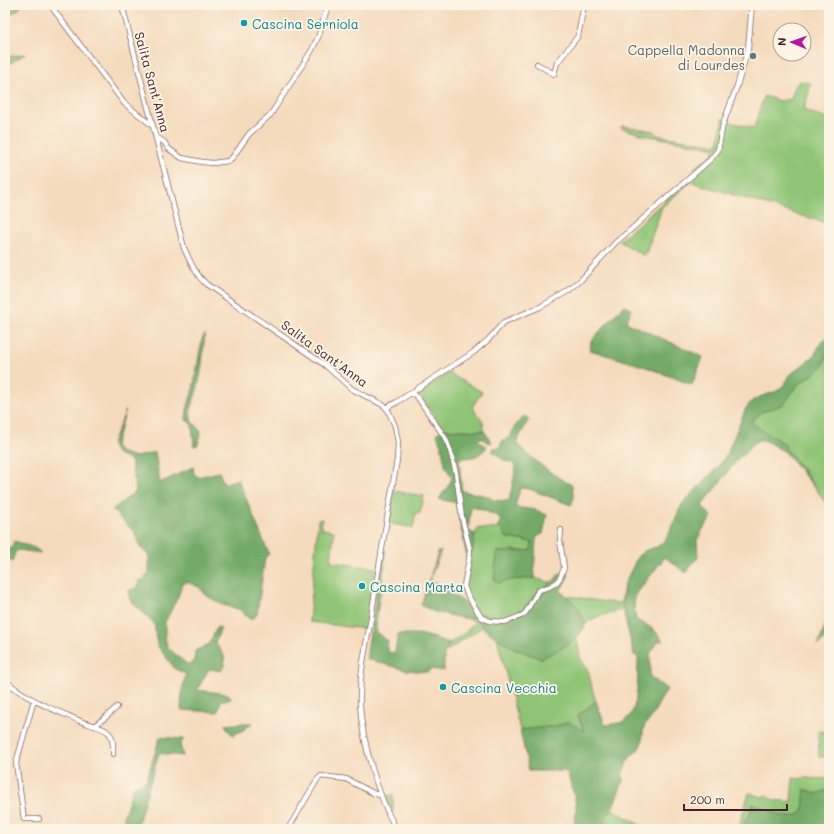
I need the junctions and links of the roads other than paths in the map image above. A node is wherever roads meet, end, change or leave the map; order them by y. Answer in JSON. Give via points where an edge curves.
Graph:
{"nodes":[{"id":1,"x":50,"y":5,"type":"edge"},
{"id":2,"x":122,"y":5,"type":"edge"},
{"id":3,"x":328,"y":5,"type":"edge"},
{"id":4,"x":584,"y":5,"type":"edge"},
{"id":5,"x":752,"y":5,"type":"edge"},
{"id":6,"x":538,"y":64,"type":"dead end"},
{"id":7,"x":153,"y":126,"type":"junction"},
{"id":8,"x":156,"y":137,"type":"junction"},
{"id":9,"x":412,"y":392,"type":"junction"},
{"id":10,"x":386,"y":408,"type":"junction"},
{"id":11,"x":561,"y":530,"type":"dead end"},
{"id":12,"x":5,"y":680,"type":"edge"},
{"id":13,"x":34,"y":700,"type":"junction"},
{"id":14,"x":117,"y":707,"type":"dead end"},
{"id":15,"x":94,"y":726,"type":"junction"},
{"id":16,"x":113,"y":754,"type":"dead end"},
{"id":17,"x":381,"y":797,"type":"junction"},
{"id":18,"x":39,"y":819,"type":"dead end"},
{"id":19,"x":288,"y":829,"type":"edge"},
{"id":20,"x":396,"y":829,"type":"edge"}],
"edges":[{"from":1,"to":7,"type":"street","via":[[124,103]]},
{"from":2,"to":7,"type":"street","name":"Salita Sant'Anna"},
{"from":3,"to":8,"type":"street","via":[[312,50],[271,114],[249,134],[232,158],[213,163],[187,159],[176,154]]},
{"from":4,"to":6,"type":"street","via":[[578,36],[557,63],[554,76]]},
{"from":5,"to":9,"type":"street","via":[[749,41],[737,86],[723,124],[718,150],[711,159],[616,242],[568,291],[546,304],[504,322],[474,352]]},
{"from":7,"to":8,"type":"street","name":"Salita Sant'Anna"},
{"from":8,"to":10,"type":"street","name":"Salita Sant'Anna","via":[[184,248],[201,280],[320,362],[352,389]]},
{"from":9,"to":10,"type":"street"},
{"from":9,"to":11,"type":"street","via":[[446,439],[450,450],[470,550],[464,586],[481,617],[489,621],[505,622],[522,615],[538,591],[556,583],[564,568]]},
{"from":10,"to":17,"type":"street","via":[[393,418],[398,450],[360,697],[364,735]]},
{"from":12,"to":13,"type":"street"},
{"from":13,"to":15,"type":"street"},
{"from":13,"to":18,"type":"street","via":[[17,757],[16,769],[24,819]]},
{"from":14,"to":15,"type":"street"},
{"from":15,"to":16,"type":"street","via":[[110,734]]},
{"from":17,"to":19,"type":"street","via":[[346,780],[321,776]]},
{"from":17,"to":20,"type":"street"}]}
